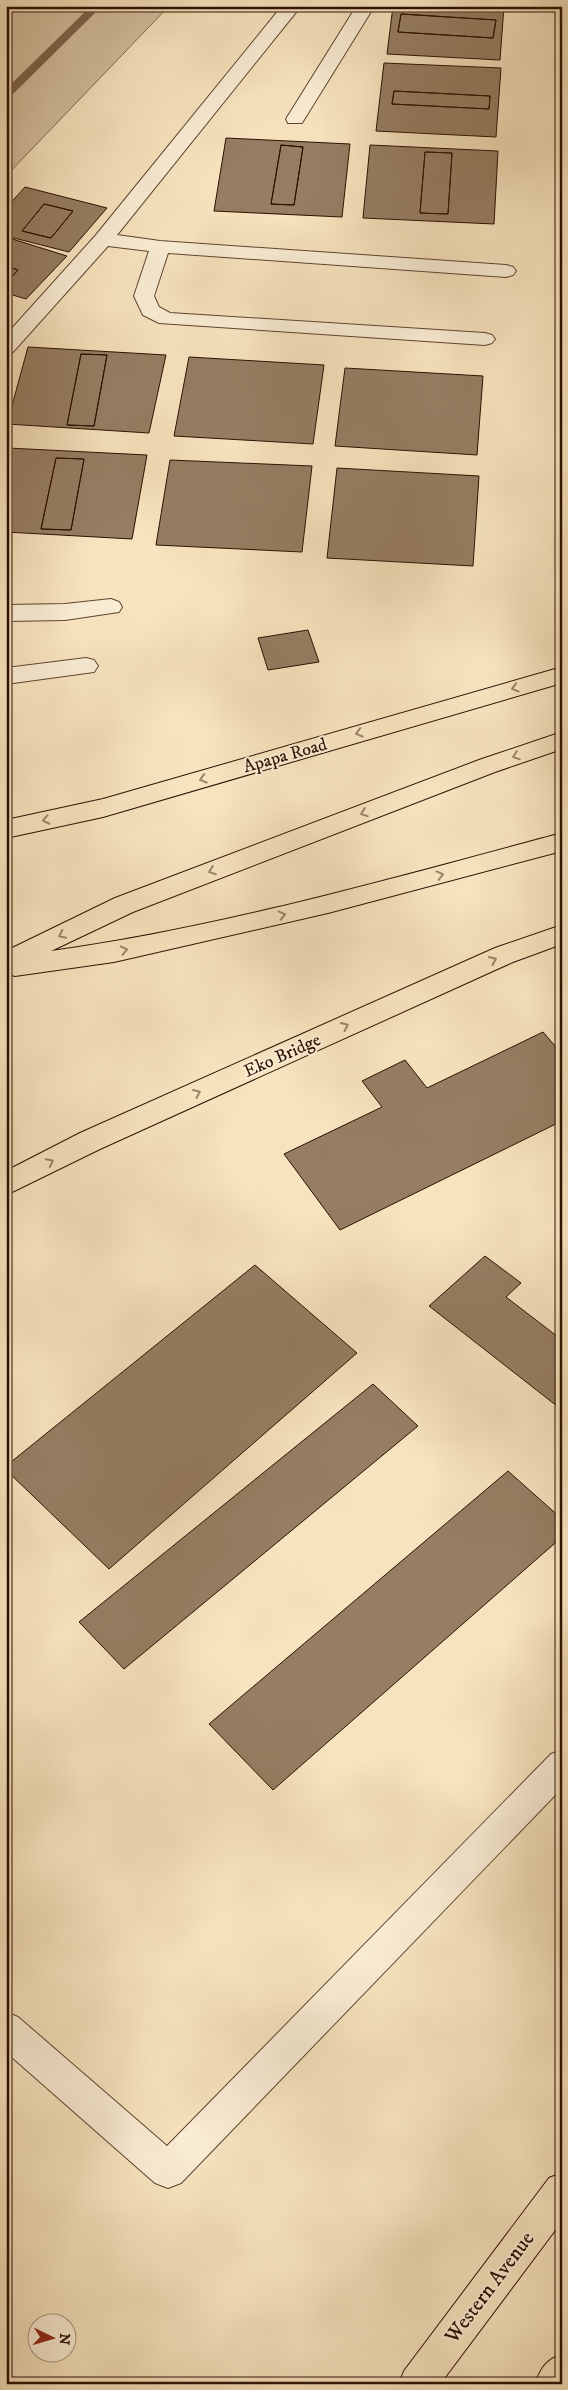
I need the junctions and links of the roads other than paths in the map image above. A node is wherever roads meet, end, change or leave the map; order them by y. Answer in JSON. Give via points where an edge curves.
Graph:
{"nodes":[{"id":1,"x":292,"y":6,"type":"edge"},
{"id":2,"x":362,"y":6,"type":"edge"},
{"id":3,"x":295,"y":119,"type":"dead end"},
{"id":4,"x":103,"y":239,"type":"junction"},
{"id":5,"x":160,"y":247,"type":"junction"},
{"id":6,"x":506,"y":270,"type":"dead end"},
{"id":7,"x":485,"y":339,"type":"dead end"},
{"id":8,"x":6,"y":348,"type":"edge"},
{"id":9,"x":111,"y":607,"type":"dead end"},
{"id":10,"x":6,"y":613,"type":"edge"},
{"id":11,"x":86,"y":666,"type":"dead end"},
{"id":12,"x":562,"y":675,"type":"edge"},
{"id":13,"x":6,"y":676,"type":"edge"},
{"id":14,"x":562,"y":740,"type":"edge"},
{"id":15,"x":6,"y":829,"type":"edge"},
{"id":16,"x":562,"y":842,"type":"edge"},
{"id":17,"x":562,"y":934,"type":"edge"},
{"id":18,"x":6,"y":962,"type":"edge"},
{"id":19,"x":6,"y":967,"type":"edge"},
{"id":20,"x":6,"y":1184,"type":"edge"},
{"id":21,"x":562,"y":1765,"type":"edge"},
{"id":22,"x":6,"y":2029,"type":"edge"},
{"id":23,"x":562,"y":2191,"type":"edge"},
{"id":24,"x":562,"y":2372,"type":"edge"},
{"id":25,"x":417,"y":2384,"type":"edge"},
{"id":26,"x":553,"y":2384,"type":"edge"}],
"edges":[{"from":1,"to":4,"type":"street"},
{"from":2,"to":3,"type":"street","via":[[364,10],[354,28]]},
{"from":4,"to":5,"type":"street"},
{"from":4,"to":8,"type":"street"},
{"from":5,"to":6,"type":"street"},
{"from":5,"to":7,"type":"street","via":[[144,296],[150,311],[166,319]]},
{"from":9,"to":10,"type":"street"},
{"from":11,"to":13,"type":"street"},
{"from":12,"to":15,"type":"main road","name":"Apapa Road","one_way":true,"via":[[112,805]]},
{"from":14,"to":18,"type":"main road","one_way":true,"via":[[124,905]]},
{"from":19,"to":16,"type":"main road","one_way":true,"via":[[114,952],[318,907]]},
{"from":20,"to":17,"type":"main road","name":"Eko Bridge","one_way":true,"via":[[90,1141],[504,955]]},
{"from":21,"to":22,"type":"street","via":[[168,2170]]},
{"from":23,"to":25,"type":"main road","name":"Western Avenue"},
{"from":24,"to":26,"type":"main road"}]}
